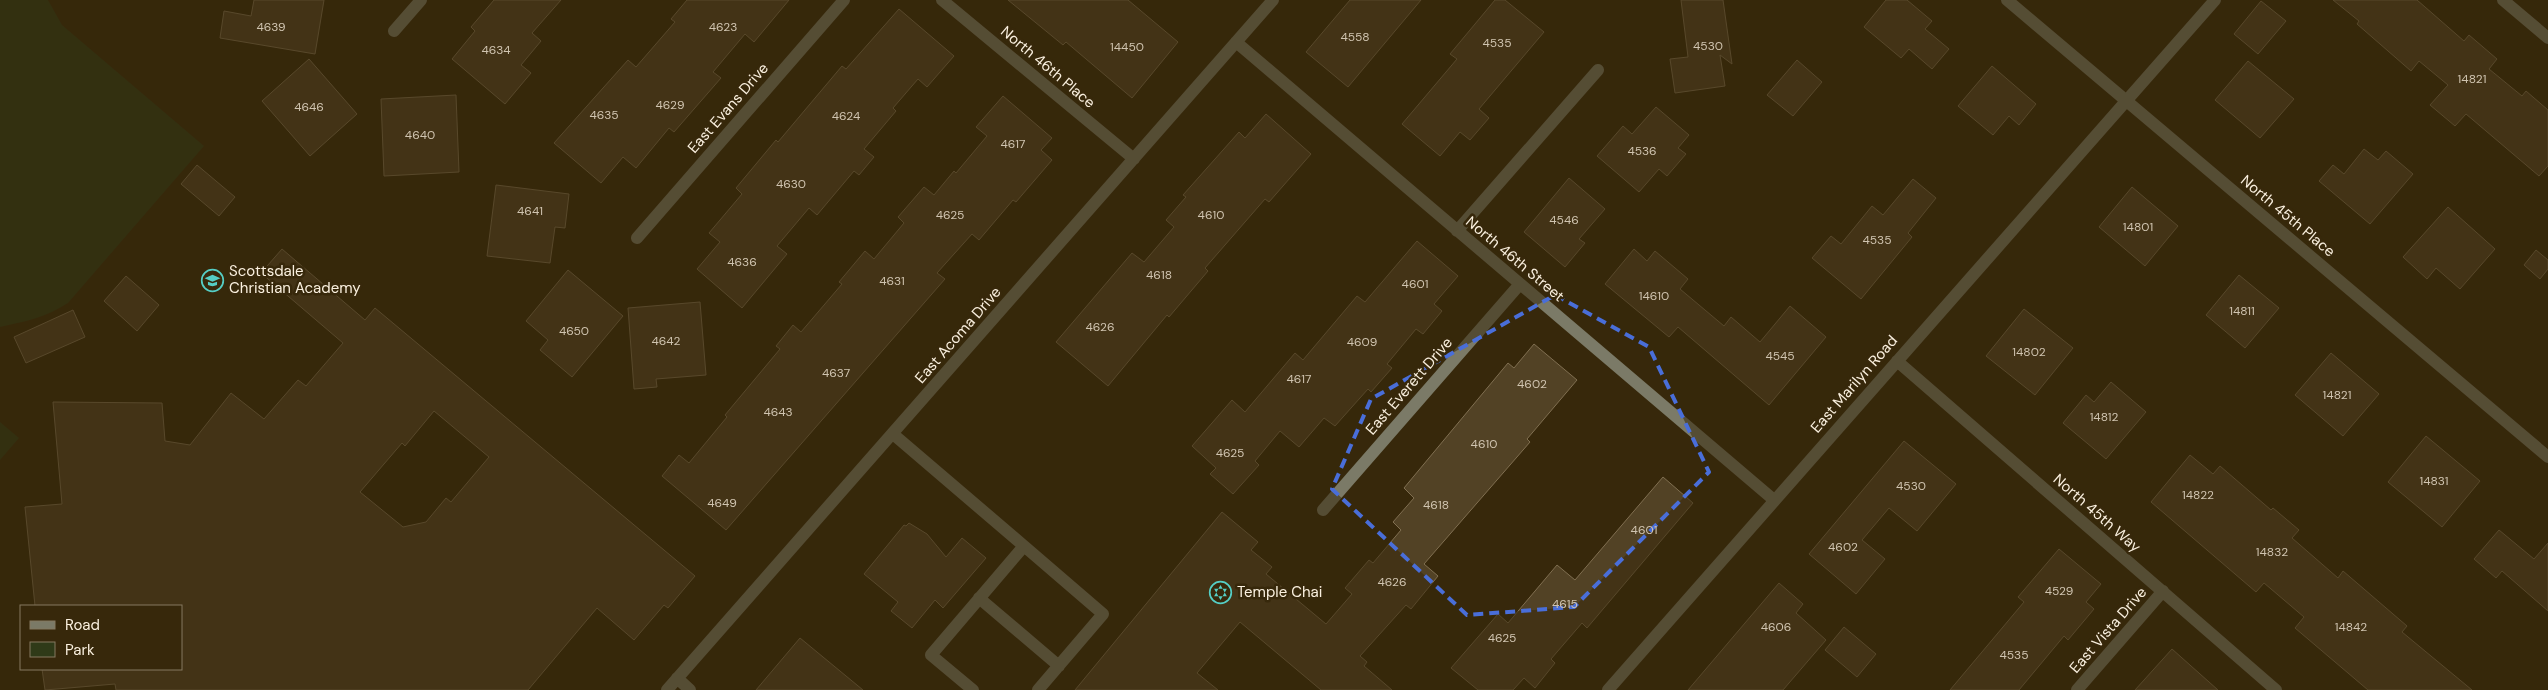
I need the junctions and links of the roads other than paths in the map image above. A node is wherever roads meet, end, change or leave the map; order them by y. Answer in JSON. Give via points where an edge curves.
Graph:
{"nodes":[{"id":1,"x":421,"y":0,"type":"edge"},
{"id":2,"x":844,"y":0,"type":"edge"},
{"id":3,"x":942,"y":0,"type":"edge"},
{"id":4,"x":1273,"y":0,"type":"edge"},
{"id":5,"x":2007,"y":0,"type":"edge"},
{"id":6,"x":2215,"y":0,"type":"edge"},
{"id":7,"x":2504,"y":0,"type":"edge"},
{"id":8,"x":394,"y":31,"type":"dead end"},
{"id":9,"x":2548,"y":38,"type":"edge"},
{"id":10,"x":1236,"y":42,"type":"junction"},
{"id":11,"x":1598,"y":70,"type":"dead end"},
{"id":12,"x":2126,"y":100,"type":"junction"},
{"id":13,"x":1134,"y":159,"type":"junction"},
{"id":14,"x":1457,"y":231,"type":"junction"},
{"id":15,"x":637,"y":238,"type":"dead end"},
{"id":16,"x":1520,"y":284,"type":"junction"},
{"id":17,"x":1897,"y":361,"type":"junction"},
{"id":18,"x":892,"y":434,"type":"junction"},
{"id":19,"x":2548,"y":457,"type":"edge"},
{"id":20,"x":1774,"y":500,"type":"junction"},
{"id":21,"x":1323,"y":510,"type":"dead end"},
{"id":22,"x":1024,"y":546,"type":"junction"},
{"id":23,"x":2163,"y":591,"type":"junction"},
{"id":24,"x":979,"y":598,"type":"junction"},
{"id":25,"x":1059,"y":666,"type":"junction"},
{"id":26,"x":677,"y":678,"type":"junction"},
{"id":27,"x":667,"y":690,"type":"edge"},
{"id":28,"x":690,"y":690,"type":"edge"},
{"id":29,"x":973,"y":690,"type":"edge"},
{"id":30,"x":1038,"y":690,"type":"edge"},
{"id":31,"x":1608,"y":690,"type":"edge"},
{"id":32,"x":2077,"y":690,"type":"edge"},
{"id":33,"x":2276,"y":690,"type":"edge"}],
"edges":[{"from":1,"to":8,"type":"street"},
{"from":2,"to":15,"type":"street","name":"East Evans Drive"},
{"from":3,"to":13,"type":"street","name":"North 46th Place"},
{"from":4,"to":10,"type":"street","name":"East Acoma Drive"},
{"from":5,"to":12,"type":"street","name":"North 45th Place"},
{"from":6,"to":12,"type":"street","name":"East Marilyn Road"},
{"from":7,"to":9,"type":"street"},
{"from":10,"to":13,"type":"street","name":"East Acoma Drive"},
{"from":10,"to":14,"type":"street","name":"North 46th Street"},
{"from":11,"to":14,"type":"street"},
{"from":12,"to":17,"type":"street","name":"East Marilyn Road"},
{"from":12,"to":19,"type":"street","name":"North 45th Place"},
{"from":13,"to":18,"type":"street","name":"East Acoma Drive"},
{"from":14,"to":16,"type":"street","name":"North 46th Street"},
{"from":16,"to":20,"type":"street","name":"North 46th Street"},
{"from":16,"to":21,"type":"street","name":"East Everett Drive"},
{"from":17,"to":20,"type":"street","name":"East Marilyn Road"},
{"from":17,"to":23,"type":"street","name":"North 45th Way"},
{"from":18,"to":22,"type":"street"},
{"from":18,"to":26,"type":"street","name":"East Acoma Drive"},
{"from":20,"to":31,"type":"street","name":"East Marilyn Road"},
{"from":22,"to":24,"type":"street"},
{"from":22,"to":25,"type":"street","via":[[1103,614]]},
{"from":23,"to":32,"type":"street","name":"East Vista Drive"},
{"from":23,"to":33,"type":"street","name":"North 45th Way"},
{"from":24,"to":25,"type":"street"},
{"from":24,"to":29,"type":"street","via":[[932,655]]},
{"from":25,"to":30,"type":"street"},
{"from":26,"to":27,"type":"street","name":"East Acoma Drive"},
{"from":26,"to":28,"type":"street"}]}
